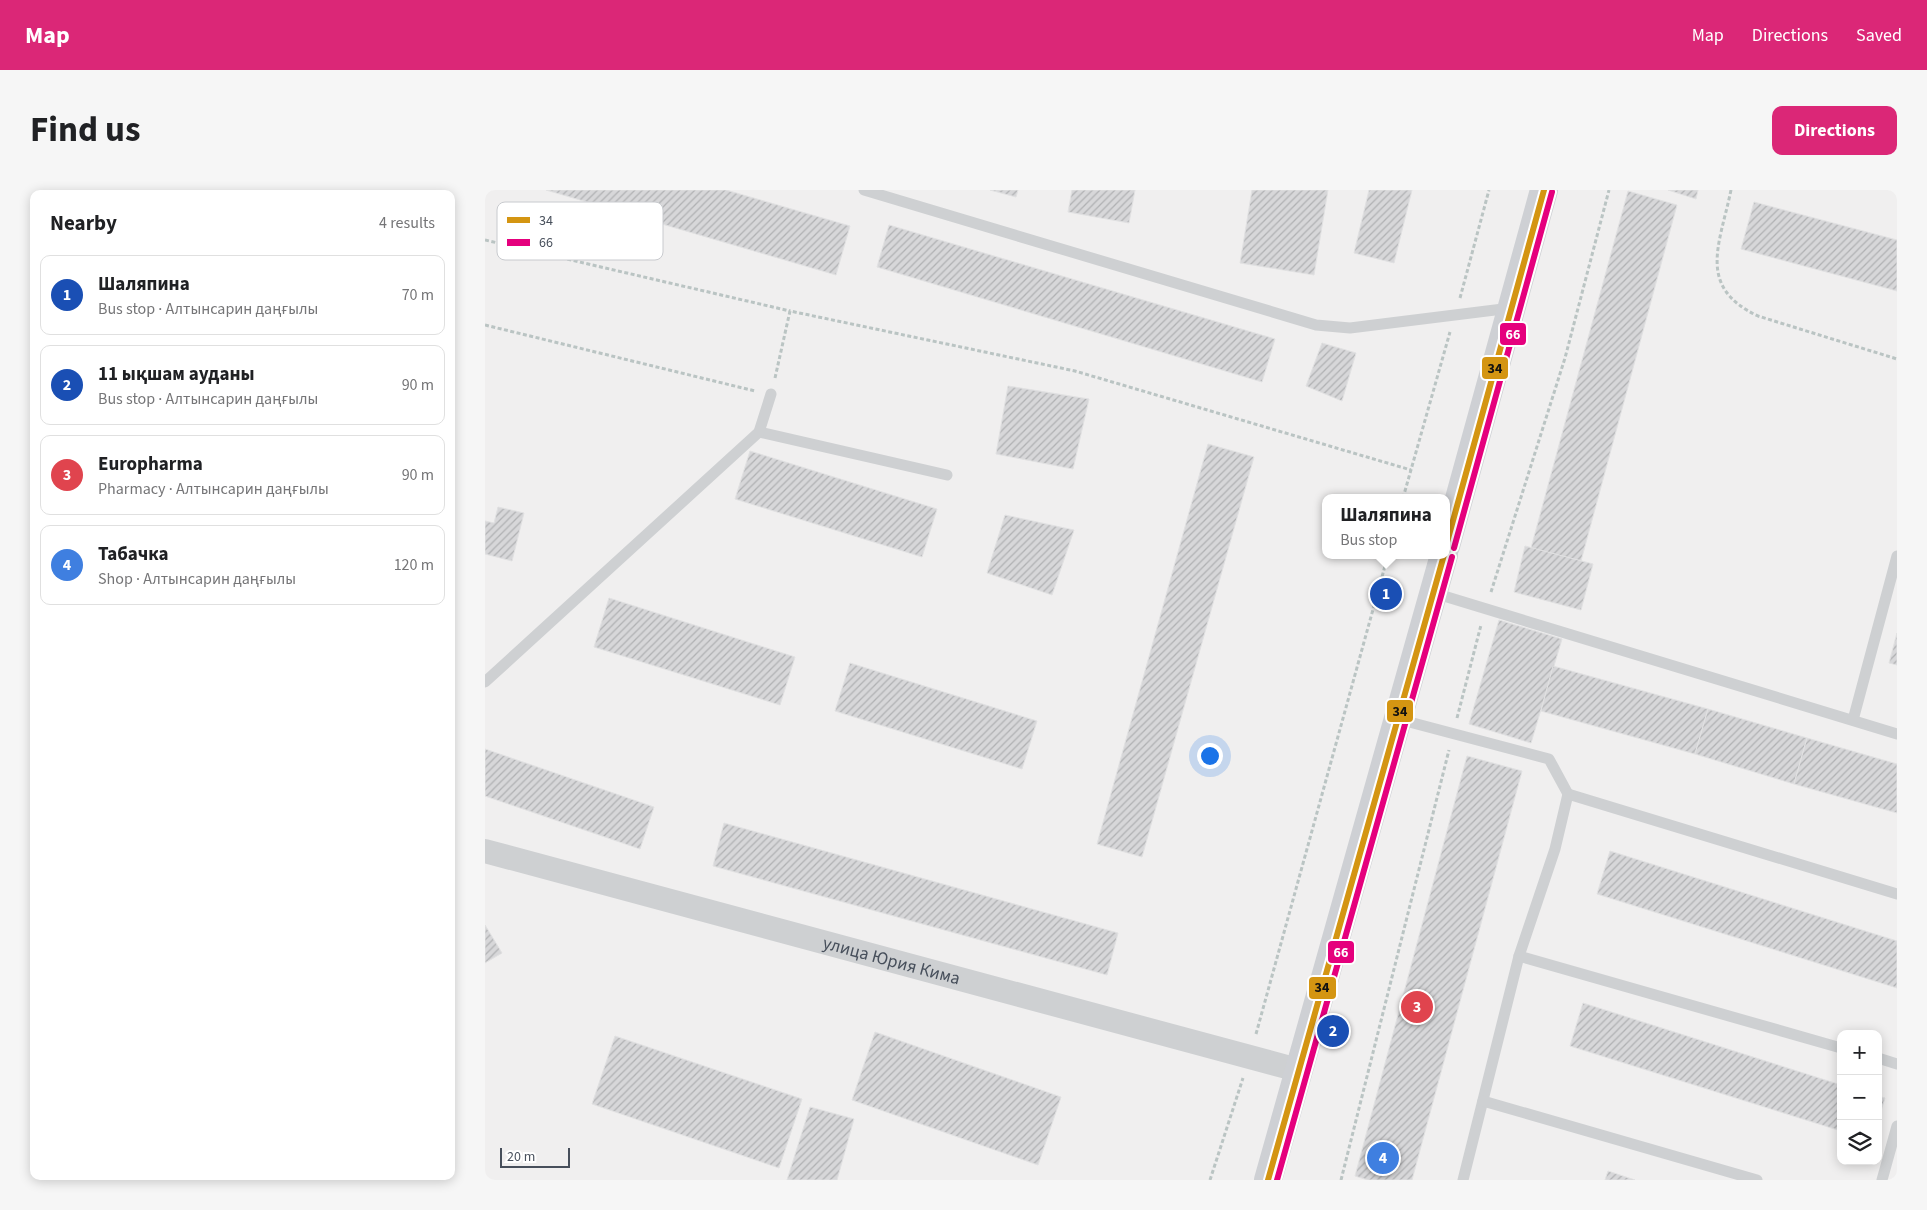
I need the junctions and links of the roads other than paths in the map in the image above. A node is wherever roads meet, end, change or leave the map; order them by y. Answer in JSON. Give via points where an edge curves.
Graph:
{"nodes":[{"id":1,"x":864,"y":190,"type":"edge"},
{"id":2,"x":1544,"y":190,"type":"edge"},
{"id":3,"x":1511,"y":308,"type":"junction"},
{"id":4,"x":771,"y":394,"type":"road end"},
{"id":5,"x":759,"y":432,"type":"junction"},
{"id":6,"x":947,"y":475,"type":"dead end"},
{"id":7,"x":1450,"y":531,"type":"edge"},
{"id":8,"x":1897,"y":556,"type":"edge"},
{"id":9,"x":1443,"y":559,"type":"edge"},
{"id":10,"x":1433,"y":593,"type":"junction"},
{"id":11,"x":485,"y":682,"type":"edge"},
{"id":12,"x":1398,"y":719,"type":"junction"},
{"id":13,"x":1853,"y":720,"type":"junction"},
{"id":14,"x":1897,"y":734,"type":"edge"},
{"id":15,"x":1568,"y":794,"type":"junction"},
{"id":16,"x":485,"y":851,"type":"edge"},
{"id":17,"x":1897,"y":894,"type":"edge"},
{"id":18,"x":1519,"y":956,"type":"junction"},
{"id":19,"x":1837,"y":1047,"type":"edge"},
{"id":20,"x":1882,"y":1059,"type":"edge"},
{"id":21,"x":1897,"y":1064,"type":"edge"},
{"id":22,"x":1298,"y":1070,"type":"junction"},
{"id":23,"x":1483,"y":1101,"type":"junction"},
{"id":24,"x":1897,"y":1126,"type":"edge"},
{"id":25,"x":1269,"y":1180,"type":"edge"},
{"id":26,"x":1463,"y":1180,"type":"edge"},
{"id":27,"x":1757,"y":1180,"type":"edge"},
{"id":28,"x":1881,"y":1180,"type":"edge"}],
"edges":[{"from":1,"to":3,"type":"lane","via":[[1316,325],[1349,328]]},
{"from":2,"to":3,"type":"main road"},
{"from":3,"to":7,"type":"main road"},
{"from":4,"to":5,"type":"lane"},
{"from":5,"to":6,"type":"lane"},
{"from":5,"to":11,"type":"lane"},
{"from":8,"to":13,"type":"lane"},
{"from":9,"to":10,"type":"main road"},
{"from":10,"to":12,"type":"main road"},
{"from":10,"to":13,"type":"lane"},
{"from":12,"to":15,"type":"lane","via":[[1549,758]]},
{"from":12,"to":22,"type":"main road"},
{"from":13,"to":14,"type":"lane"},
{"from":15,"to":17,"type":"lane"},
{"from":15,"to":18,"type":"lane","via":[[1555,849]]},
{"from":16,"to":22,"type":"street","name":"улица Юрия Кима"},
{"from":18,"to":19,"type":"lane"},
{"from":18,"to":23,"type":"lane"},
{"from":20,"to":21,"type":"lane"},
{"from":22,"to":25,"type":"main road"},
{"from":23,"to":26,"type":"lane"},
{"from":23,"to":27,"type":"lane"},
{"from":24,"to":28,"type":"lane"}]}
